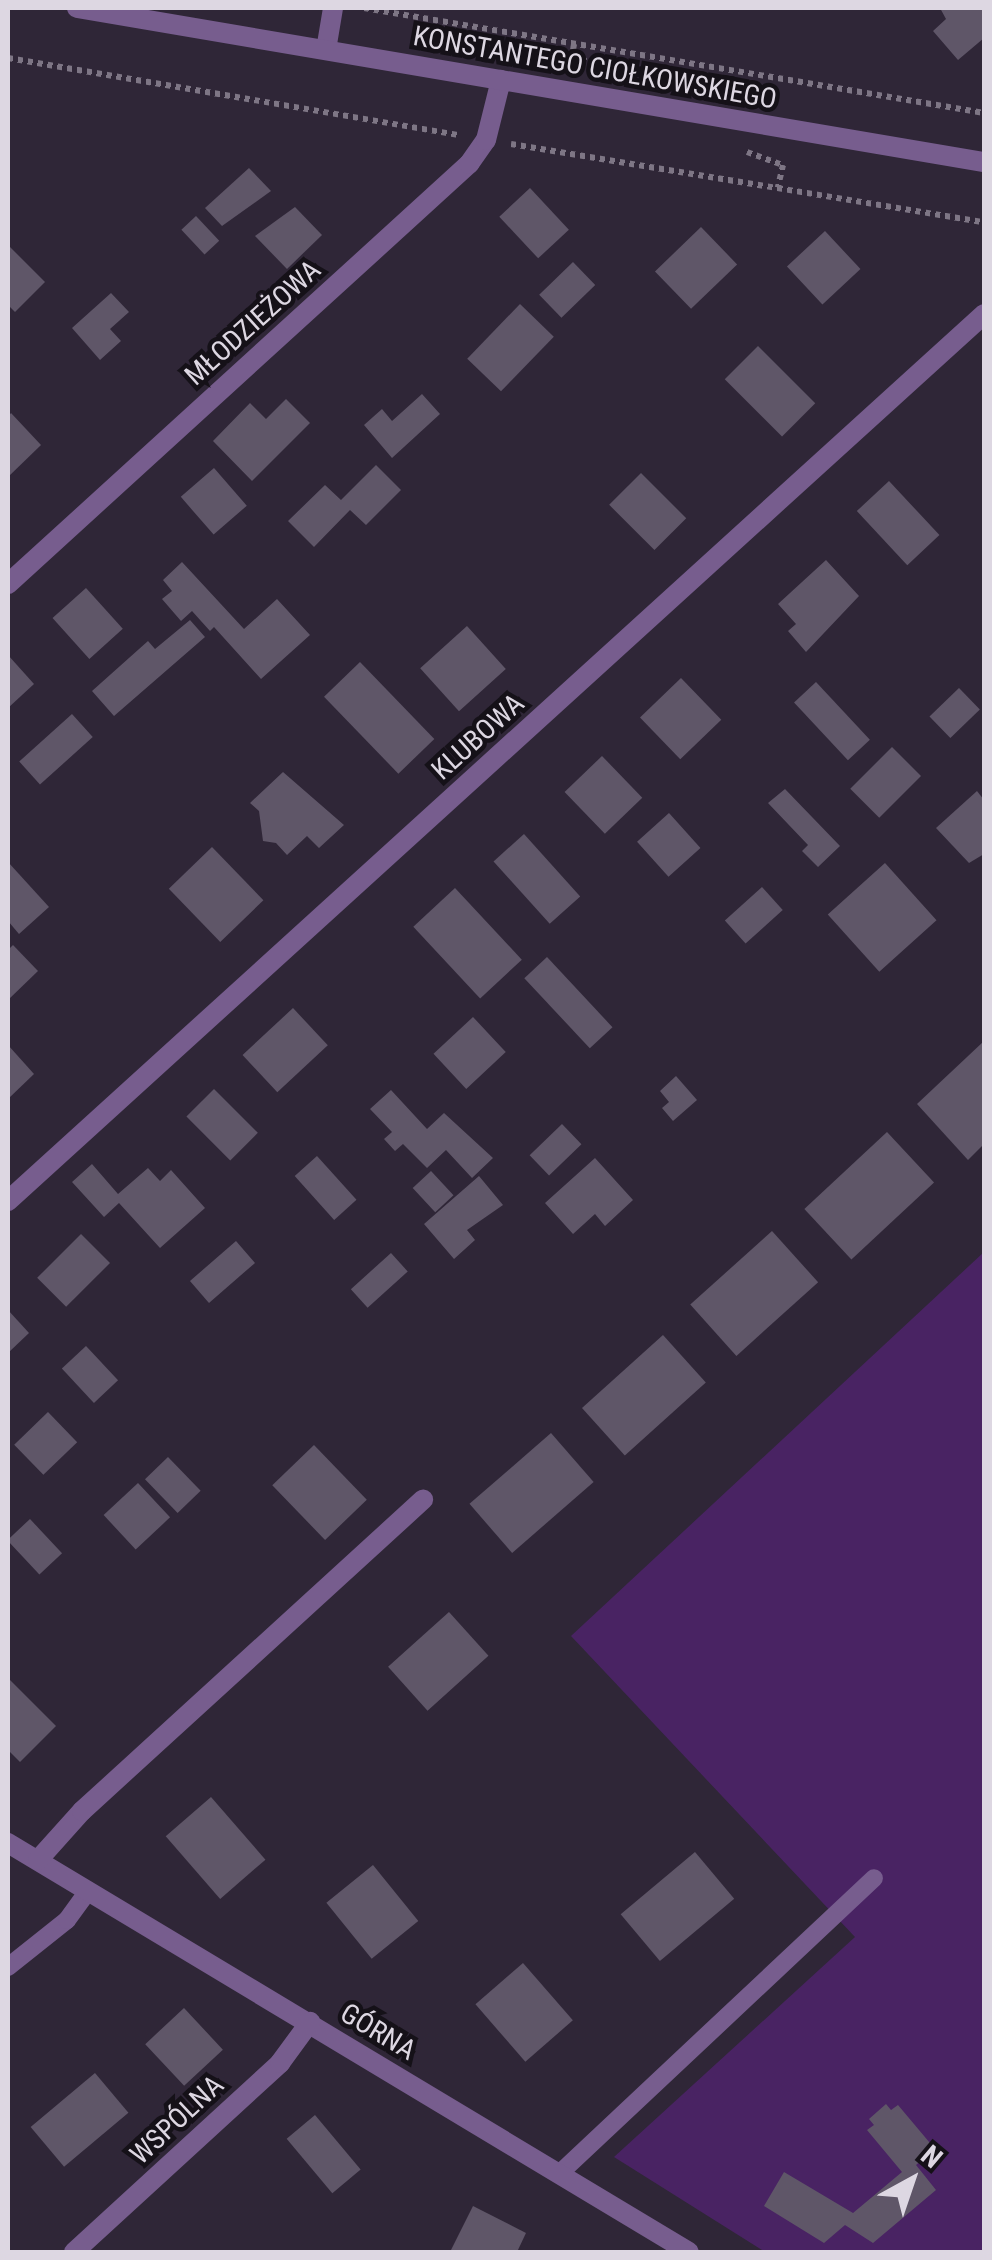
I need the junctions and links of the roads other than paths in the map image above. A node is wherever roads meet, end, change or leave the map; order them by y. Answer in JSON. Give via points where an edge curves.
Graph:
{"nodes":[{"id":1,"x":77,"y":8,"type":"edge"},
{"id":2,"x":333,"y":8,"type":"edge"},
{"id":3,"x":326,"y":50,"type":"junction"},
{"id":4,"x":501,"y":80,"type":"junction"},
{"id":5,"x":984,"y":162,"type":"edge"},
{"id":6,"x":984,"y":314,"type":"edge"},
{"id":7,"x":8,"y":584,"type":"edge"},
{"id":8,"x":8,"y":1200,"type":"edge"},
{"id":9,"x":423,"y":1500,"type":"dead end"},
{"id":10,"x":8,"y":1843,"type":"edge"},
{"id":11,"x":38,"y":1860,"type":"junction"},
{"id":12,"x":874,"y":1878,"type":"dead end"},
{"id":13,"x":88,"y":1891,"type":"junction"},
{"id":14,"x":8,"y":1967,"type":"edge"},
{"id":15,"x":310,"y":2022,"type":"junction"},
{"id":16,"x":559,"y":2174,"type":"junction"},
{"id":17,"x":74,"y":2252,"type":"edge"},
{"id":18,"x":689,"y":2252,"type":"edge"}],
"edges":[{"from":1,"to":3,"type":"street","name":"KONSTANTEGO CIOŁKOWSKIEGO"},
{"from":2,"to":3,"type":"street"},
{"from":3,"to":4,"type":"street","name":"KONSTANTEGO CIOŁKOWSKIEGO"},
{"from":4,"to":5,"type":"street","name":"KONSTANTEGO CIOŁKOWSKIEGO"},
{"from":4,"to":7,"type":"street","name":"MŁODZIEŻOWA","via":[[486,140],[469,164]]},
{"from":6,"to":8,"type":"street","name":"KLUBOWA"},
{"from":9,"to":11,"type":"street","via":[[82,1811]]},
{"from":10,"to":11,"type":"street","name":"GÓRNA"},
{"from":11,"to":13,"type":"street","name":"GÓRNA"},
{"from":12,"to":16,"type":"lane"},
{"from":13,"to":14,"type":"lane","via":[[67,1920]]},
{"from":13,"to":15,"type":"street","name":"GÓRNA"},
{"from":15,"to":16,"type":"street","name":"GÓRNA"},
{"from":15,"to":17,"type":"street","name":"WSPÓLNA","via":[[280,2063]]},
{"from":16,"to":18,"type":"street","name":"GÓRNA"}]}
